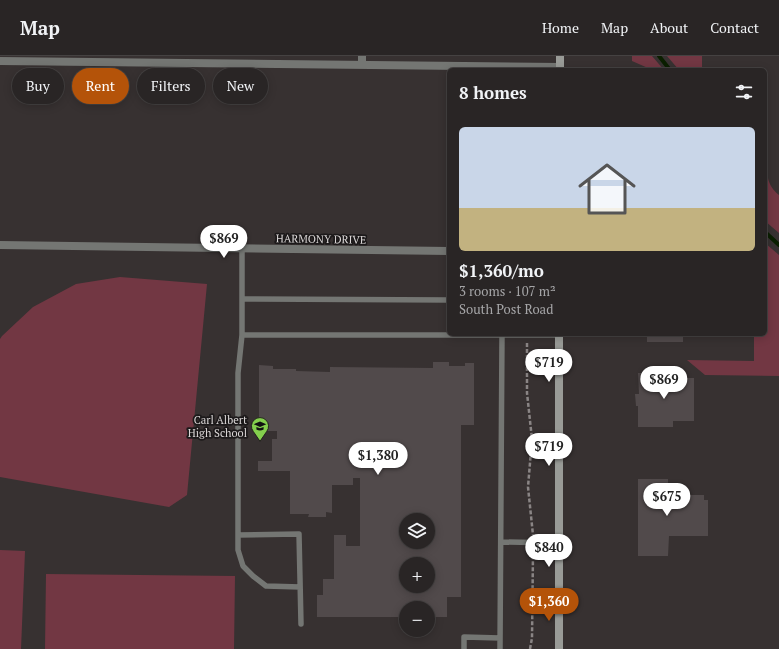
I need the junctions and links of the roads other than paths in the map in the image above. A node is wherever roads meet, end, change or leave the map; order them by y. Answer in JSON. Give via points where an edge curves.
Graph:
{"nodes":[{"id":1,"x":362,"y":56,"type":"edge"},
{"id":2,"x":560,"y":56,"type":"edge"},
{"id":3,"x":179,"y":60,"type":"edge"},
{"id":4,"x":0,"y":61,"type":"edge"},
{"id":5,"x":362,"y":65,"type":"junction"},
{"id":6,"x":560,"y":68,"type":"edge"},
{"id":7,"x":0,"y":245,"type":"edge"},
{"id":8,"x":242,"y":249,"type":"junction"},
{"id":9,"x":447,"y":251,"type":"edge"},
{"id":10,"x":242,"y":299,"type":"junction"},
{"id":11,"x":447,"y":300,"type":"edge"},
{"id":12,"x":242,"y":335,"type":"junction"},
{"id":13,"x":447,"y":335,"type":"edge"},
{"id":14,"x":502,"y":336,"type":"edge"},
{"id":15,"x":559,"y":336,"type":"edge"},
{"id":16,"x":238,"y":535,"type":"junction"},
{"id":17,"x":501,"y":542,"type":"junction"},
{"id":18,"x":559,"y":542,"type":"junction"},
{"id":19,"x":300,"y":587,"type":"junction"},
{"id":20,"x":301,"y":624,"type":"dead end"},
{"id":21,"x":500,"y":638,"type":"junction"},
{"id":22,"x":464,"y":649,"type":"edge"},
{"id":23,"x":500,"y":649,"type":"edge"},
{"id":24,"x":559,"y":649,"type":"edge"}],
"edges":[{"from":1,"to":5,"type":"street"},
{"from":2,"to":6,"type":"main road"},
{"from":3,"to":4,"type":"street"},
{"from":3,"to":5,"type":"street"},
{"from":5,"to":6,"type":"street"},
{"from":7,"to":8,"type":"street","name":"HARMONY DRIVE"},
{"from":8,"to":9,"type":"street","name":"HARMONY DRIVE"},
{"from":8,"to":10,"type":"lane"},
{"from":10,"to":11,"type":"lane"},
{"from":10,"to":12,"type":"lane"},
{"from":12,"to":13,"type":"lane"},
{"from":12,"to":16,"type":"lane","via":[[238,373]]},
{"from":14,"to":17,"type":"lane"},
{"from":15,"to":18,"type":"main road"},
{"from":16,"to":19,"type":"lane","via":[[238,550],[243,566],[253,576],[266,586]]},
{"from":16,"to":19,"type":"lane","via":[[299,534]]},
{"from":17,"to":18,"type":"lane"},
{"from":17,"to":21,"type":"lane"},
{"from":18,"to":24,"type":"main road"},
{"from":19,"to":20,"type":"lane"},
{"from":21,"to":22,"type":"lane","via":[[464,637]]},
{"from":21,"to":23,"type":"lane"}]}
